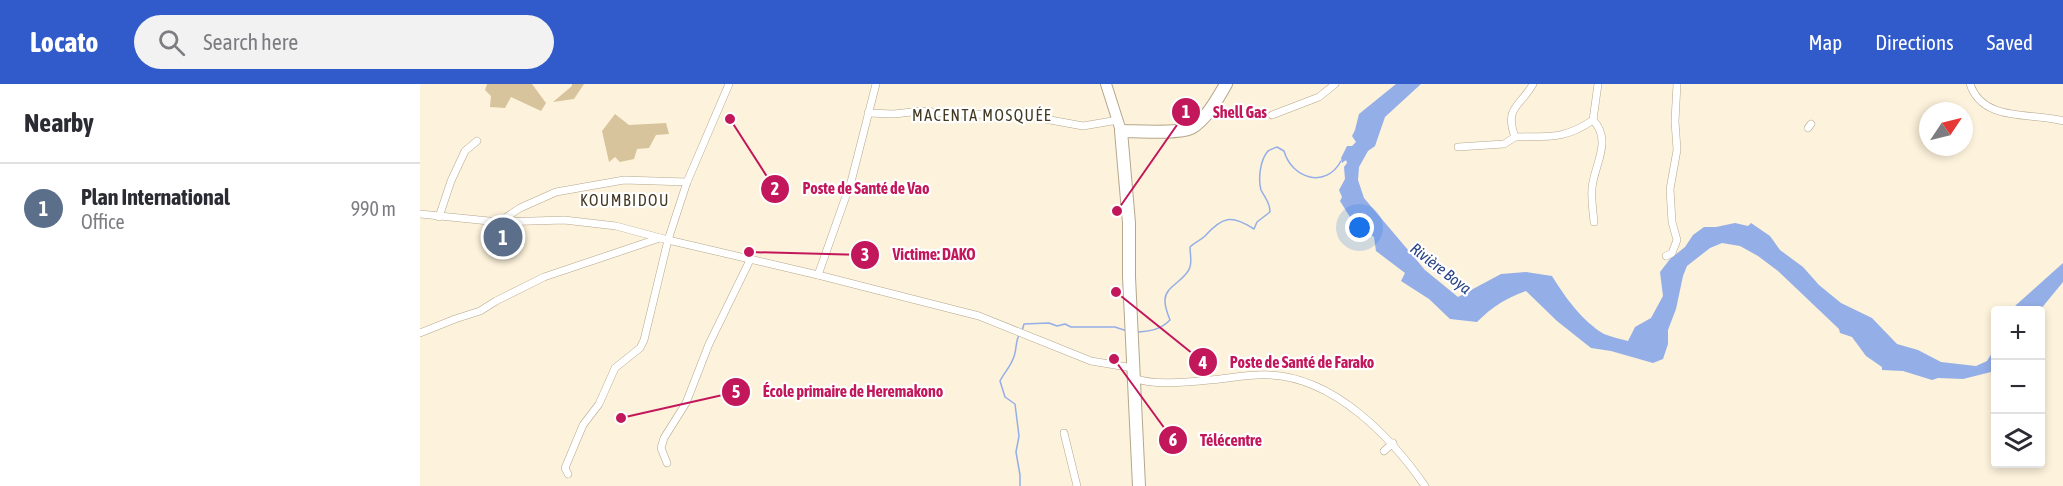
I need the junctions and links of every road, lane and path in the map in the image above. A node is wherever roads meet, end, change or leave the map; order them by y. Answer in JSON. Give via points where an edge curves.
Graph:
{"nodes":[{"id":1,"x":729,"y":84,"type":"edge"},
{"id":2,"x":876,"y":84,"type":"edge"},
{"id":3,"x":1106,"y":84,"type":"edge"},
{"id":4,"x":1226,"y":84,"type":"edge"},
{"id":5,"x":1335,"y":84,"type":"edge"},
{"id":6,"x":1533,"y":84,"type":"edge"},
{"id":7,"x":1598,"y":84,"type":"edge"},
{"id":8,"x":1677,"y":84,"type":"edge"},
{"id":9,"x":1970,"y":84,"type":"edge"},
{"id":10,"x":868,"y":113,"type":"junction"},
{"id":11,"x":1272,"y":116,"type":"dead end"},
{"id":12,"x":1593,"y":120,"type":"junction"},
{"id":13,"x":2063,"y":121,"type":"edge"},
{"id":14,"x":1119,"y":125,"type":"junction"},
{"id":15,"x":1515,"y":137,"type":"junction"},
{"id":16,"x":477,"y":141,"type":"dead end"},
{"id":17,"x":1458,"y":147,"type":"dead end"},
{"id":18,"x":687,"y":182,"type":"junction"},
{"id":19,"x":420,"y":214,"type":"edge"},
{"id":20,"x":440,"y":217,"type":"junction"},
{"id":21,"x":499,"y":222,"type":"junction"},
{"id":22,"x":1594,"y":222,"type":"dead end"},
{"id":23,"x":664,"y":239,"type":"junction"},
{"id":24,"x":1666,"y":256,"type":"dead end"},
{"id":25,"x":750,"y":260,"type":"junction"},
{"id":26,"x":818,"y":275,"type":"junction"},
{"id":27,"x":420,"y":333,"type":"edge"},
{"id":28,"x":1133,"y":373,"type":"junction"},
{"id":29,"x":1064,"y":433,"type":"dead end"},
{"id":30,"x":1393,"y":443,"type":"junction"},
{"id":31,"x":1384,"y":451,"type":"dead end"},
{"id":32,"x":667,"y":463,"type":"dead end"},
{"id":33,"x":568,"y":474,"type":"dead end"},
{"id":34,"x":1077,"y":486,"type":"edge"},
{"id":35,"x":1139,"y":486,"type":"edge"},
{"id":36,"x":1425,"y":486,"type":"edge"}],
"edges":[{"from":1,"to":18,"type":"street"},
{"from":2,"to":10,"type":"street"},
{"from":3,"to":14,"type":"main road"},
{"from":4,"to":14,"type":"highway","via":[[1191,128],[1180,131]]},
{"from":5,"to":11,"type":"street","via":[[1319,97]]},
{"from":6,"to":15,"type":"street","via":[[1512,110],[1510,122]]},
{"from":7,"to":12,"type":"street"},
{"from":8,"to":24,"type":"street","via":[[1677,150],[1670,189],[1677,240]]},
{"from":9,"to":13,"type":"street","via":[[1989,108]]},
{"from":10,"to":14,"type":"street","via":[[1023,115],[1083,126]]},
{"from":10,"to":26,"type":"street","via":[[851,182]]},
{"from":12,"to":15,"type":"street","via":[[1578,131],[1556,137]]},
{"from":12,"to":22,"type":"street","via":[[1599,127],[1602,149],[1592,187]]},
{"from":14,"to":28,"type":"highway","via":[[1129,224]]},
{"from":15,"to":17,"type":"street","via":[[1504,144]]},
{"from":16,"to":20,"type":"street","via":[[465,151]]},
{"from":18,"to":21,"type":"street","via":[[624,180],[556,192]]},
{"from":18,"to":23,"type":"street"},
{"from":19,"to":20,"type":"street"},
{"from":20,"to":21,"type":"street"},
{"from":21,"to":23,"type":"street","via":[[593,222]]},
{"from":23,"to":25,"type":"street"},
{"from":23,"to":27,"type":"street","via":[[544,277],[480,311]]},
{"from":23,"to":33,"type":"street","via":[[644,340],[615,368],[599,404],[584,425],[565,468]]},
{"from":25,"to":26,"type":"street"},
{"from":25,"to":32,"type":"street","via":[[709,344],[686,403],[664,438],[661,448]]},
{"from":26,"to":28,"type":"street","via":[[979,316],[1091,361]]},
{"from":28,"to":30,"type":"street","via":[[1141,381],[1185,382],[1271,375],[1300,381],[1347,404]]},
{"from":28,"to":35,"type":"highway"},
{"from":29,"to":34,"type":"street"},
{"from":30,"to":31,"type":"street"},
{"from":30,"to":36,"type":"street"}]}
